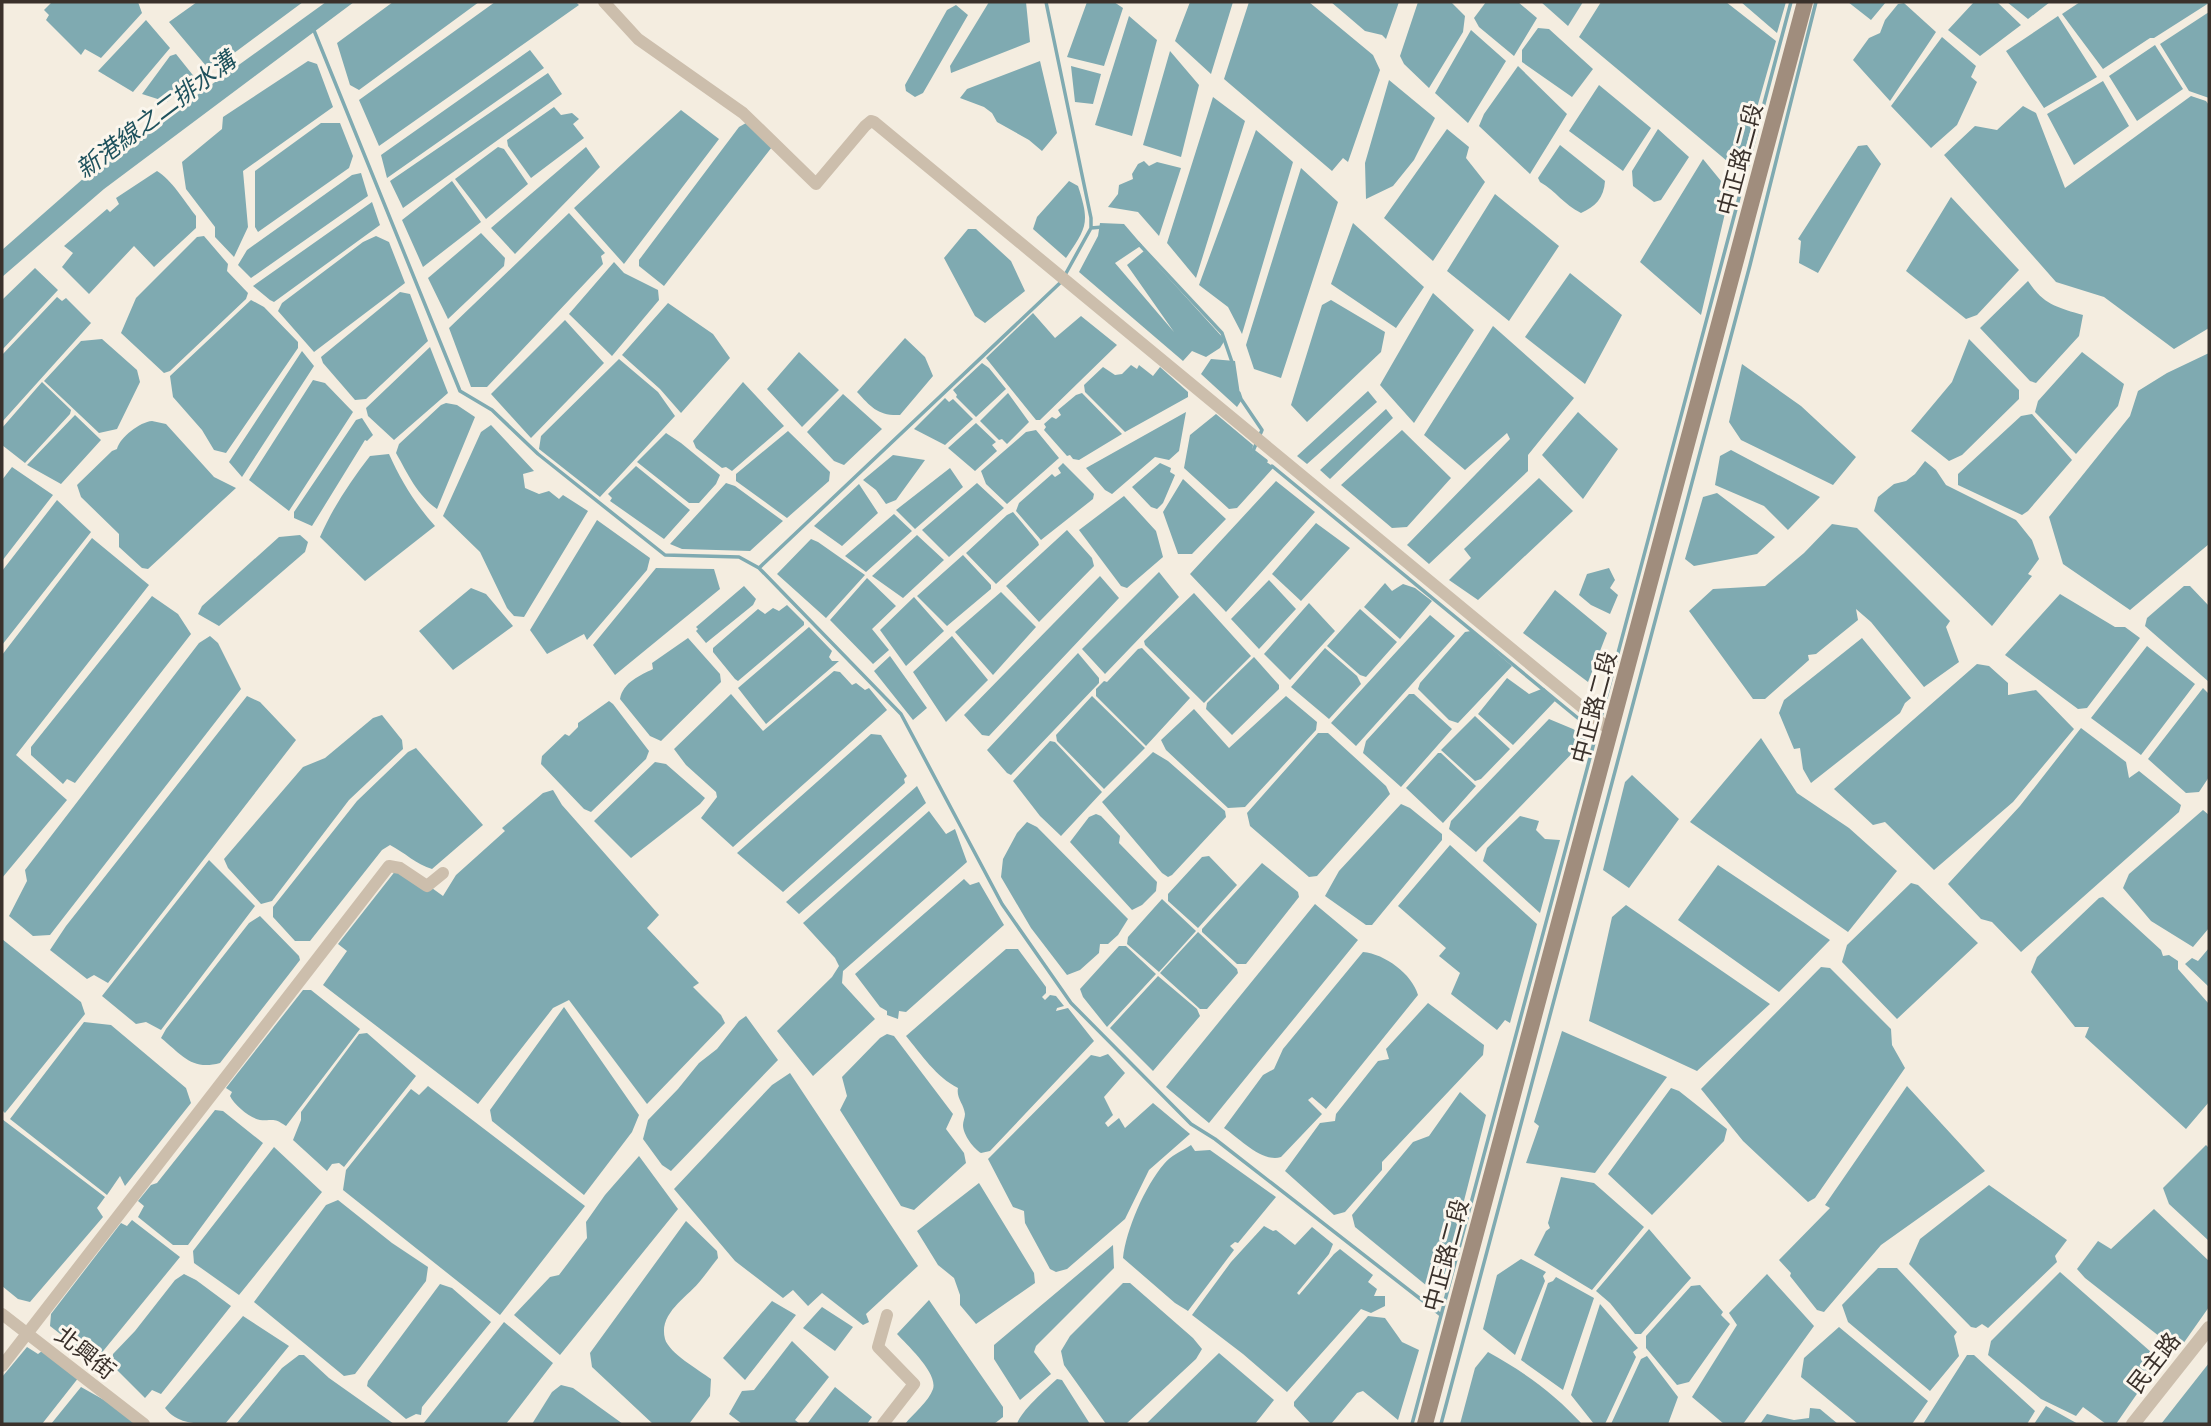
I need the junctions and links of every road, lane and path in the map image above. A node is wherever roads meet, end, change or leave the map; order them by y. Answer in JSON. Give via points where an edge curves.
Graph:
{"nodes":[{"id":1,"x":604,"y":2,"type":"edge"},
{"id":2,"x":1805,"y":2,"type":"edge"},
{"id":3,"x":1611,"y":731,"type":"junction"},
{"id":4,"x":443,"y":873,"type":"dead end"},
{"id":5,"x":2,"y":1314,"type":"edge"},
{"id":6,"x":887,"y":1315,"type":"dead end"},
{"id":7,"x":2209,"y":1328,"type":"edge"},
{"id":8,"x":27,"y":1334,"type":"junction"},
{"id":9,"x":2,"y":1366,"type":"edge"},
{"id":10,"x":144,"y":1424,"type":"edge"},
{"id":11,"x":883,"y":1424,"type":"edge"},
{"id":12,"x":1425,"y":1424,"type":"edge"},
{"id":13,"x":2133,"y":1424,"type":"edge"}],
"edges":[{"from":1,"to":3,"type":"street","via":[[638,39],[743,113],[816,184],[865,126],[874,122]]},
{"from":2,"to":3,"type":"main road","name":"中正路二段"},
{"from":3,"to":12,"type":"main road","name":"中正路二段"},
{"from":4,"to":8,"type":"street","via":[[427,886],[389,866]]},
{"from":5,"to":8,"type":"street","name":"北興街"},
{"from":6,"to":11,"type":"street","via":[[878,1347],[914,1384]]},
{"from":7,"to":13,"type":"street","name":"民主路"},
{"from":8,"to":9,"type":"street"},
{"from":8,"to":10,"type":"street","name":"北興街"}]}
